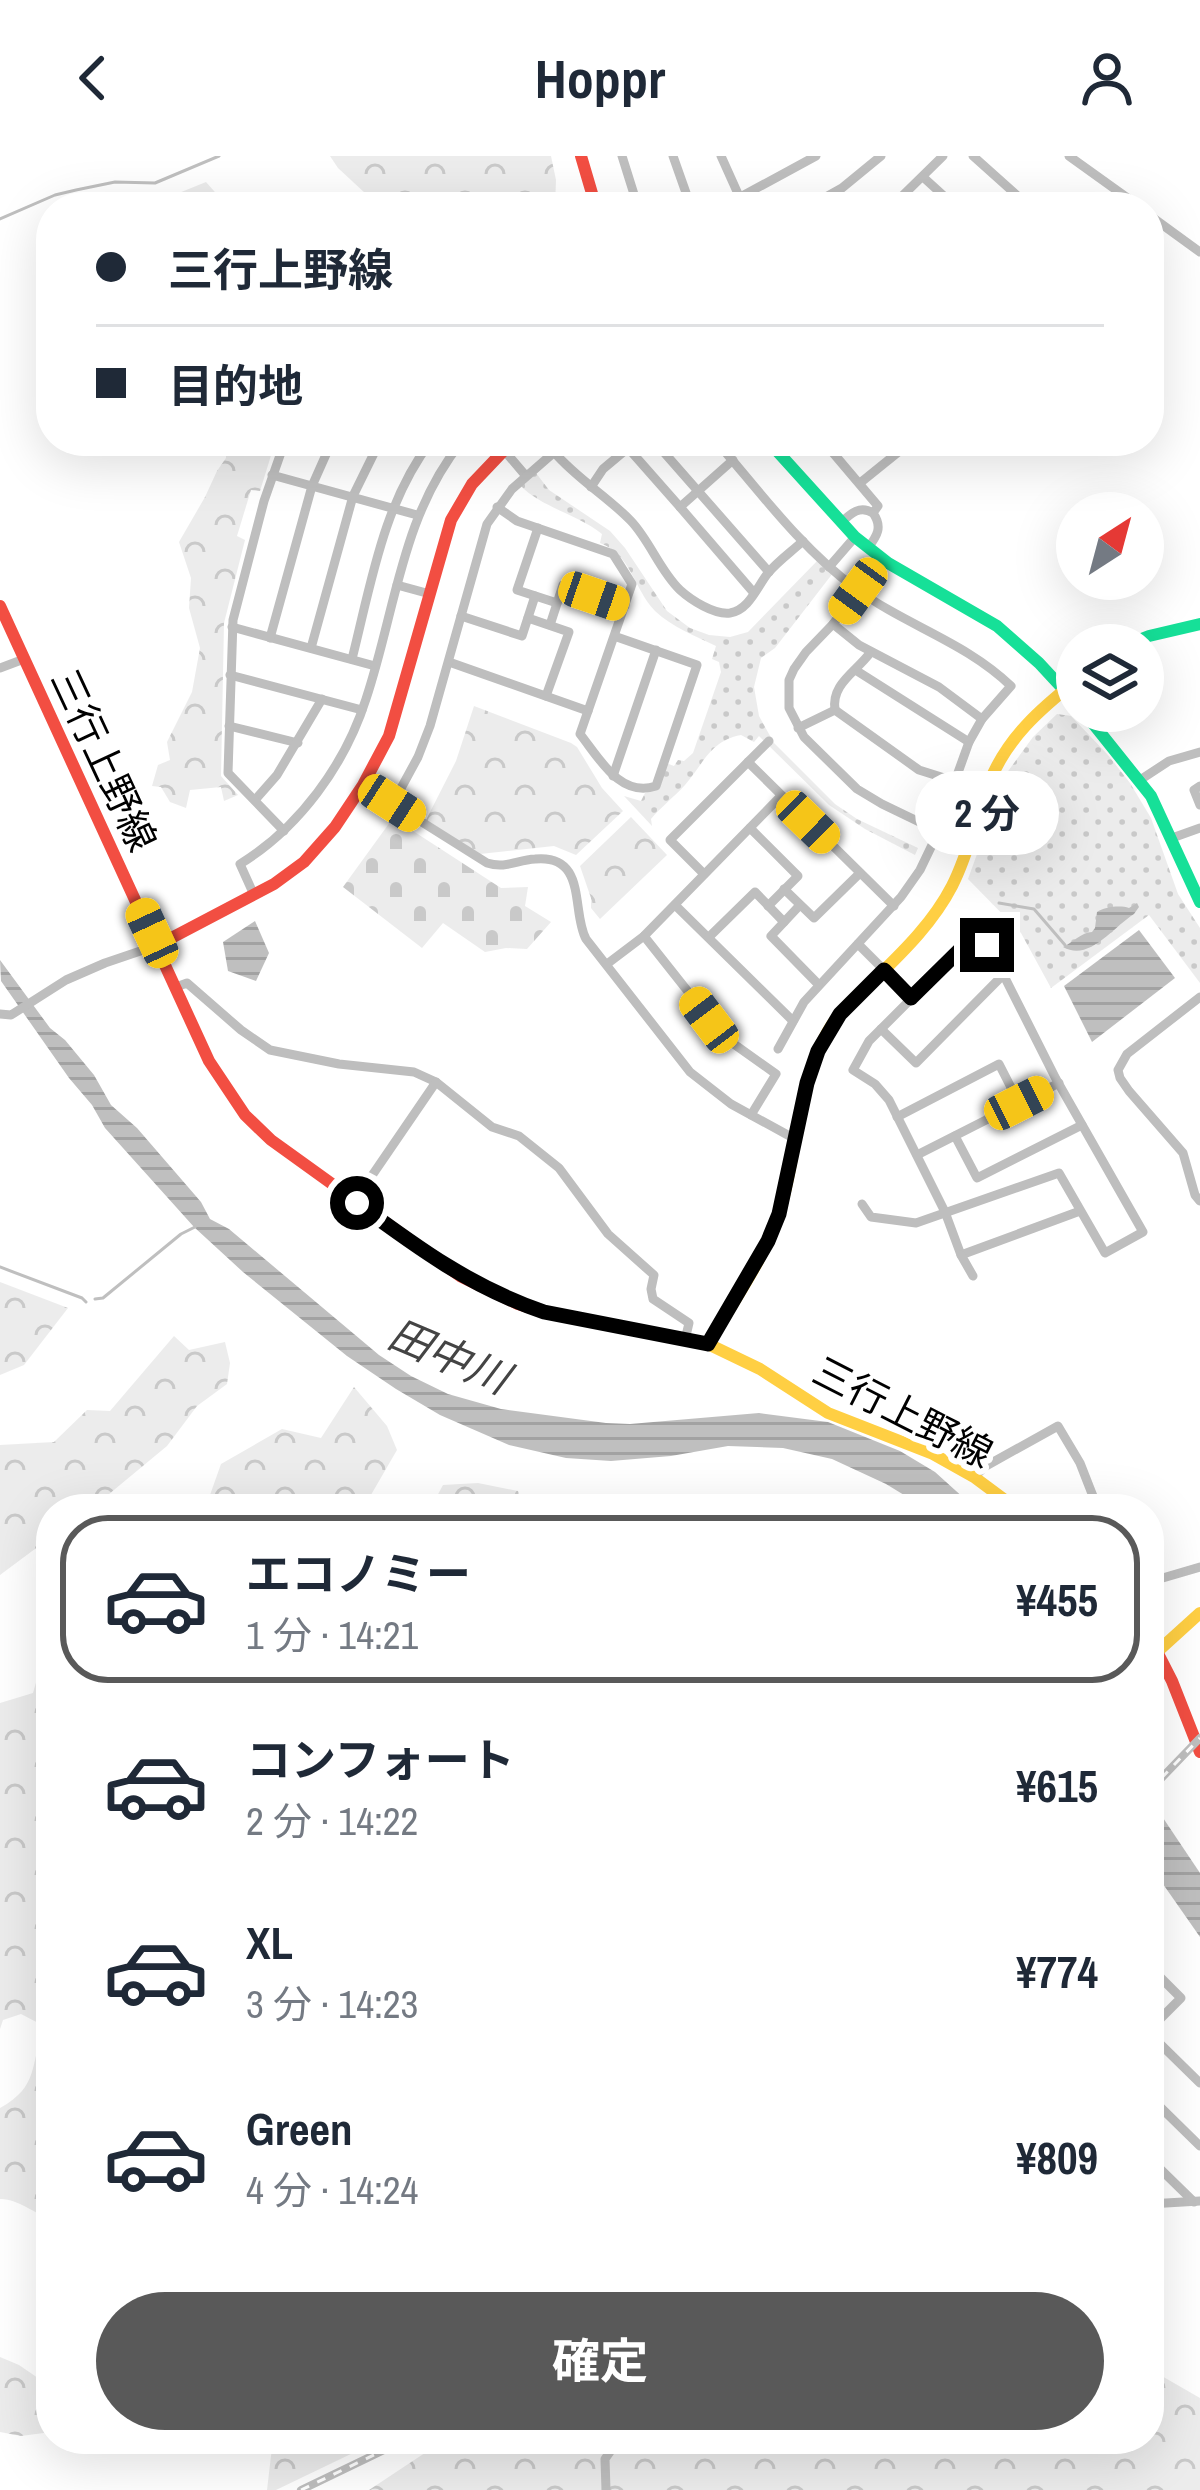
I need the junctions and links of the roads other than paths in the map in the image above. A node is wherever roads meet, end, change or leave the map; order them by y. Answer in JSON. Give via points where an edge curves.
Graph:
{"nodes":[{"id":1,"x":581,"y":156,"type":"edge"},
{"id":2,"x":622,"y":156,"type":"edge"},
{"id":3,"x":673,"y":156,"type":"edge"},
{"id":4,"x":721,"y":156,"type":"edge"},
{"id":5,"x":782,"y":156,"type":"edge"},
{"id":6,"x":816,"y":156,"type":"edge"},
{"id":7,"x":881,"y":156,"type":"edge"},
{"id":8,"x":943,"y":156,"type":"edge"},
{"id":9,"x":973,"y":156,"type":"edge"},
{"id":10,"x":1069,"y":156,"type":"edge"},
{"id":11,"x":788,"y":170,"type":"junction"},
{"id":12,"x":923,"y":177,"type":"junction"},
{"id":13,"x":592,"y":192,"type":"edge"},
{"id":14,"x":633,"y":192,"type":"edge"},
{"id":15,"x":686,"y":192,"type":"edge"},
{"id":16,"x":738,"y":192,"type":"edge"},
{"id":17,"x":747,"y":192,"type":"edge"},
{"id":18,"x":836,"y":192,"type":"edge"},
{"id":19,"x":907,"y":192,"type":"edge"},
{"id":20,"x":940,"y":192,"type":"edge"},
{"id":21,"x":1013,"y":192,"type":"edge"},
{"id":22,"x":1119,"y":192,"type":"edge"},
{"id":23,"x":1164,"y":225,"type":"edge"},
{"id":24,"x":1200,"y":252,"type":"edge"},
{"id":25,"x":278,"y":456,"type":"edge"},
{"id":26,"x":325,"y":456,"type":"edge"},
{"id":27,"x":373,"y":456,"type":"edge"},
{"id":28,"x":420,"y":456,"type":"edge"},
{"id":29,"x":451,"y":456,"type":"edge"},
{"id":30,"x":498,"y":456,"type":"edge"},
{"id":31,"x":514,"y":456,"type":"edge"},
{"id":32,"x":549,"y":456,"type":"edge"},
{"id":33,"x":557,"y":456,"type":"edge"},
{"id":34,"x":619,"y":456,"type":"edge"},
{"id":35,"x":635,"y":456,"type":"edge"},
{"id":36,"x":667,"y":456,"type":"edge"},
{"id":37,"x":729,"y":456,"type":"edge"},
{"id":38,"x":782,"y":456,"type":"edge"},
{"id":39,"x":836,"y":456,"type":"edge"},
{"id":40,"x":893,"y":456,"type":"edge"},
{"id":41,"x":733,"y":460,"type":"junction"},
{"id":42,"x":272,"y":475,"type":"junction"},
{"id":43,"x":526,"y":476,"type":"junction"},
{"id":44,"x":860,"y":483,"type":"junction"},
{"id":45,"x":312,"y":486,"type":"junction"},
{"id":46,"x":591,"y":487,"type":"junction"},
{"id":47,"x":698,"y":490,"type":"junction"},
{"id":48,"x":353,"y":496,"type":"junction"},
{"id":49,"x":392,"y":507,"type":"junction"},
{"id":50,"x":497,"y":507,"type":"junction"},
{"id":51,"x":680,"y":507,"type":"junction"},
{"id":52,"x":874,"y":513,"type":"junction"},
{"id":53,"x":417,"y":515,"type":"junction"},
{"id":54,"x":841,"y":523,"type":"junction"},
{"id":55,"x":538,"y":529,"type":"junction"},
{"id":56,"x":855,"y":537,"type":"junction"},
{"id":57,"x":803,"y":542,"type":"junction"},
{"id":58,"x":868,"y":548,"type":"junction"},
{"id":59,"x":829,"y":567,"type":"junction"},
{"id":60,"x":769,"y":572,"type":"junction"},
{"id":61,"x":397,"y":585,"type":"junction"},
{"id":62,"x":858,"y":591,"type":"junction"},
{"id":63,"x":754,"y":593,"type":"junction"},
{"id":64,"x":430,"y":594,"type":"junction"},
{"id":65,"x":535,"y":596,"type":"junction"},
{"id":66,"x":557,"y":603,"type":"junction"},
{"id":67,"x":0,"y":606,"type":"edge"},
{"id":68,"x":625,"y":606,"type":"junction"},
{"id":69,"x":461,"y":616,"type":"junction"},
{"id":70,"x":528,"y":618,"type":"junction"},
{"id":71,"x":833,"y":624,"type":"junction"},
{"id":72,"x":1200,"y":624,"type":"edge"},
{"id":73,"x":550,"y":625,"type":"junction"},
{"id":74,"x":232,"y":627,"type":"junction"},
{"id":75,"x":1164,"y":632,"type":"edge"},
{"id":76,"x":614,"y":637,"type":"junction"},
{"id":77,"x":270,"y":638,"type":"junction"},
{"id":78,"x":311,"y":648,"type":"junction"},
{"id":79,"x":656,"y":650,"type":"junction"},
{"id":80,"x":870,"y":653,"type":"junction"},
{"id":81,"x":352,"y":658,"type":"junction"},
{"id":82,"x":25,"y":659,"type":"junction"},
{"id":83,"x":449,"y":662,"type":"junction"},
{"id":84,"x":375,"y":666,"type":"junction"},
{"id":85,"x":0,"y":668,"type":"edge"},
{"id":86,"x":856,"y":671,"type":"junction"},
{"id":87,"x":230,"y":675,"type":"junction"},
{"id":88,"x":1056,"y":682,"type":"edge"},
{"id":89,"x":546,"y":696,"type":"junction"},
{"id":90,"x":1056,"y":697,"type":"edge"},
{"id":91,"x":322,"y":700,"type":"junction"},
{"id":92,"x":362,"y":710,"type":"junction"},
{"id":93,"x":835,"y":710,"type":"junction"},
{"id":94,"x":589,"y":711,"type":"junction"},
{"id":95,"x":982,"y":719,"type":"junction"},
{"id":96,"x":229,"y":725,"type":"junction"},
{"id":97,"x":798,"y":728,"type":"junction"},
{"id":98,"x":1100,"y":732,"type":"edge"},
{"id":99,"x":769,"y":741,"type":"dead end"},
{"id":100,"x":969,"y":742,"type":"junction"},
{"id":101,"x":298,"y":743,"type":"junction"},
{"id":102,"x":1200,"y":752,"type":"edge"},
{"id":103,"x":748,"y":762,"type":"junction"},
{"id":104,"x":612,"y":777,"type":"junction"},
{"id":105,"x":1140,"y":780,"type":"junction"},
{"id":106,"x":953,"y":781,"type":"junction"},
{"id":107,"x":363,"y":784,"type":"junction"},
{"id":108,"x":1200,"y":786,"type":"edge"},
{"id":109,"x":781,"y":796,"type":"junction"},
{"id":110,"x":255,"y":800,"type":"junction"},
{"id":111,"x":392,"y":803,"type":"junction"},
{"id":112,"x":1200,"y":805,"type":"edge"},
{"id":113,"x":1200,"y":827,"type":"edge"},
{"id":114,"x":750,"y":828,"type":"junction"},
{"id":115,"x":284,"y":831,"type":"junction"},
{"id":116,"x":938,"y":831,"type":"junction"},
{"id":117,"x":1172,"y":838,"type":"junction"},
{"id":118,"x":860,"y":873,"type":"junction"},
{"id":119,"x":704,"y":874,"type":"junction"},
{"id":120,"x":784,"y":890,"type":"junction"},
{"id":121,"x":254,"y":895,"type":"junction"},
{"id":122,"x":1200,"y":902,"type":"edge"},
{"id":123,"x":674,"y":905,"type":"junction"},
{"id":124,"x":800,"y":905,"type":"junction"},
{"id":125,"x":768,"y":906,"type":"junction"},
{"id":126,"x":893,"y":906,"type":"junction"},
{"id":127,"x":968,"y":917,"type":"dead end"},
{"id":128,"x":784,"y":922,"type":"junction"},
{"id":129,"x":977,"y":933,"type":"junction"},
{"id":130,"x":644,"y":936,"type":"junction"},
{"id":131,"x":709,"y":937,"type":"junction"},
{"id":132,"x":858,"y":944,"type":"junction"},
{"id":133,"x":158,"y":945,"type":"junction"},
{"id":134,"x":607,"y":964,"type":"junction"},
{"id":135,"x":884,"y":970,"type":"junction"},
{"id":136,"x":1003,"y":975,"type":"junction"},
{"id":137,"x":818,"y":984,"type":"junction"},
{"id":138,"x":176,"y":987,"type":"junction"},
{"id":139,"x":1200,"y":997,"type":"edge"},
{"id":140,"x":911,"y":998,"type":"junction"},
{"id":141,"x":0,"y":1014,"type":"edge"},
{"id":142,"x":793,"y":1021,"type":"junction"},
{"id":143,"x":881,"y":1029,"type":"junction"},
{"id":144,"x":778,"y":1049,"type":"dead end"},
{"id":145,"x":436,"y":1082,"type":"junction"},
{"id":146,"x":1059,"y":1083,"type":"junction"},
{"id":147,"x":1019,"y":1103,"type":"junction"},
{"id":148,"x":751,"y":1115,"type":"junction"},
{"id":149,"x":897,"y":1117,"type":"junction"},
{"id":150,"x":1082,"y":1125,"type":"junction"},
{"id":151,"x":955,"y":1136,"type":"junction"},
{"id":152,"x":795,"y":1139,"type":"junction"},
{"id":153,"x":917,"y":1155,"type":"junction"},
{"id":154,"x":1200,"y":1201,"type":"edge"},
{"id":155,"x":357,"y":1203,"type":"junction"},
{"id":156,"x":862,"y":1204,"type":"dead end"},
{"id":157,"x":1080,"y":1211,"type":"junction"},
{"id":158,"x":945,"y":1212,"type":"junction"},
{"id":159,"x":961,"y":1255,"type":"junction"},
{"id":160,"x":973,"y":1276,"type":"dead end"},
{"id":161,"x":685,"y":1340,"type":"junction"},
{"id":162,"x":708,"y":1344,"type":"junction"},
{"id":163,"x":974,"y":1477,"type":"junction"},
{"id":164,"x":997,"y":1494,"type":"edge"},
{"id":165,"x":1092,"y":1494,"type":"edge"},
{"id":166,"x":1200,"y":1568,"type":"edge"},
{"id":167,"x":1164,"y":1576,"type":"edge"},
{"id":168,"x":1200,"y":1613,"type":"edge"},
{"id":169,"x":1164,"y":1647,"type":"edge"},
{"id":170,"x":1164,"y":1666,"type":"edge"},
{"id":171,"x":1200,"y":1752,"type":"edge"},
{"id":172,"x":1164,"y":1981,"type":"edge"},
{"id":173,"x":1164,"y":2016,"type":"edge"},
{"id":174,"x":1164,"y":2046,"type":"edge"},
{"id":175,"x":1200,"y":2083,"type":"edge"},
{"id":176,"x":1164,"y":2111,"type":"edge"},
{"id":177,"x":1200,"y":2146,"type":"edge"},
{"id":178,"x":1164,"y":2172,"type":"edge"},
{"id":179,"x":1197,"y":2202,"type":"edge"},
{"id":180,"x":1164,"y":2203,"type":"edge"},
{"id":181,"x":609,"y":2454,"type":"edge"},
{"id":182,"x":606,"y":2490,"type":"edge"}],
"edges":[{"from":1,"to":13,"type":"street"},
{"from":2,"to":14,"type":"street"},
{"from":3,"to":15,"type":"street"},
{"from":4,"to":16,"type":"street"},
{"from":5,"to":11,"type":"street"},
{"from":6,"to":11,"type":"street"},
{"from":7,"to":18,"type":"street"},
{"from":8,"to":12,"type":"street"},
{"from":9,"to":21,"type":"street"},
{"from":10,"to":22,"type":"street"},
{"from":11,"to":17,"type":"street"},
{"from":12,"to":19,"type":"street"},
{"from":12,"to":20,"type":"street"},
{"from":23,"to":24,"type":"street"},
{"from":25,"to":42,"type":"street"},
{"from":26,"to":45,"type":"street"},
{"from":27,"to":48,"type":"street"},
{"from":28,"to":49,"type":"street"},
{"from":29,"to":53,"type":"street"},
{"from":30,"to":64,"type":"street","via":[[457,508]]},
{"from":31,"to":43,"type":"street"},
{"from":32,"to":43,"type":"street"},
{"from":33,"to":46,"type":"street"},
{"from":34,"to":46,"type":"street"},
{"from":35,"to":51,"type":"street"},
{"from":36,"to":47,"type":"street"},
{"from":37,"to":41,"type":"street"},
{"from":38,"to":54,"type":"street"},
{"from":39,"to":44,"type":"street"},
{"from":40,"to":44,"type":"street"},
{"from":41,"to":47,"type":"street"},
{"from":41,"to":57,"type":"street"},
{"from":42,"to":45,"type":"street"},
{"from":42,"to":74,"type":"street"},
{"from":43,"to":50,"type":"street"},
{"from":44,"to":52,"type":"street","via":[[878,506]]},
{"from":45,"to":48,"type":"street"},
{"from":45,"to":77,"type":"street"},
{"from":46,"to":63,"type":"street","via":[[630,520],[694,600],[730,613]]},
{"from":47,"to":51,"type":"street"},
{"from":47,"to":60,"type":"street"},
{"from":48,"to":49,"type":"street"},
{"from":48,"to":78,"type":"street"},
{"from":49,"to":53,"type":"street"},
{"from":49,"to":81,"type":"street"},
{"from":50,"to":55,"type":"street"},
{"from":50,"to":69,"type":"street"},
{"from":51,"to":63,"type":"street"},
{"from":52,"to":54,"type":"street","via":[[856,511]]},
{"from":52,"to":58,"type":"street","via":[[879,528]]},
{"from":53,"to":61,"type":"street"},
{"from":54,"to":56,"type":"street"},
{"from":55,"to":65,"type":"street","via":[[517,590]]},
{"from":55,"to":68,"type":"street","via":[[613,554],[632,584]]},
{"from":56,"to":58,"type":"street"},
{"from":56,"to":59,"type":"street"},
{"from":57,"to":59,"type":"street"},
{"from":57,"to":60,"type":"street"},
{"from":58,"to":88,"type":"street","via":[[997,626]]},
{"from":59,"to":62,"type":"street"},
{"from":60,"to":63,"type":"street"},
{"from":61,"to":64,"type":"street"},
{"from":61,"to":84,"type":"street"},
{"from":62,"to":71,"type":"street"},
{"from":62,"to":95,"type":"street","via":[[966,650],[1011,686]]},
{"from":64,"to":107,"type":"street","via":[[389,736]]},
{"from":65,"to":66,"type":"street"},
{"from":65,"to":70,"type":"street"},
{"from":66,"to":68,"type":"street","via":[[563,585]]},
{"from":66,"to":73,"type":"street"},
{"from":67,"to":82,"type":"street","name":"三行上野線"},
{"from":68,"to":76,"type":"street"},
{"from":69,"to":70,"type":"street","via":[[522,636]]},
{"from":69,"to":83,"type":"street"},
{"from":70,"to":73,"type":"street"},
{"from":71,"to":80,"type":"street"},
{"from":71,"to":97,"type":"street","via":[[789,680]]},
{"from":72,"to":75,"type":"street"},
{"from":73,"to":89,"type":"street","via":[[569,632]]},
{"from":74,"to":77,"type":"street"},
{"from":74,"to":87,"type":"street"},
{"from":76,"to":79,"type":"street"},
{"from":76,"to":94,"type":"street"},
{"from":77,"to":78,"type":"street"},
{"from":78,"to":81,"type":"street"},
{"from":79,"to":104,"type":"street"},
{"from":79,"to":104,"type":"street","via":[[698,665],[656,786]]},
{"from":80,"to":86,"type":"street"},
{"from":80,"to":95,"type":"street"},
{"from":81,"to":84,"type":"street"},
{"from":82,"to":85,"type":"street"},
{"from":82,"to":133,"type":"street","name":"三行上野線"},
{"from":83,"to":89,"type":"street"},
{"from":83,"to":111,"type":"street","via":[[418,757]]},
{"from":84,"to":92,"type":"street"},
{"from":86,"to":93,"type":"street","via":[[836,688]]},
{"from":86,"to":100,"type":"street"},
{"from":87,"to":91,"type":"street"},
{"from":87,"to":96,"type":"street"},
{"from":89,"to":94,"type":"street"},
{"from":90,"to":135,"type":"street","via":[[1008,746],[954,883]]},
{"from":91,"to":92,"type":"street"},
{"from":91,"to":101,"type":"street"},
{"from":92,"to":115,"type":"street","via":[[313,798]]},
{"from":93,"to":97,"type":"street"},
{"from":93,"to":106,"type":"street","via":[[919,770]]},
{"from":94,"to":104,"type":"street","via":[[580,734]]},
{"from":95,"to":100,"type":"street"},
{"from":96,"to":101,"type":"street"},
{"from":96,"to":110,"type":"street","via":[[228,773]]},
{"from":97,"to":116,"type":"street","via":[[857,789]]},
{"from":98,"to":105,"type":"street"},
{"from":99,"to":103,"type":"street"},
{"from":100,"to":106,"type":"street"},
{"from":101,"to":110,"type":"street"},
{"from":102,"to":105,"type":"street"},
{"from":103,"to":109,"type":"street"},
{"from":103,"to":119,"type":"street","via":[[670,840]]},
{"from":105,"to":117,"type":"street"},
{"from":106,"to":116,"type":"street"},
{"from":107,"to":111,"type":"street"},
{"from":107,"to":121,"type":"street","via":[[304,862]]},
{"from":108,"to":112,"type":"street"},
{"from":109,"to":114,"type":"street"},
{"from":109,"to":118,"type":"street"},
{"from":110,"to":115,"type":"street"},
{"from":111,"to":134,"type":"street","via":[[488,863],[537,858],[561,866],[578,890],[580,928]]},
{"from":113,"to":117,"type":"street"},
{"from":114,"to":119,"type":"street"},
{"from":114,"to":120,"type":"street","via":[[798,876]]},
{"from":115,"to":121,"type":"street","via":[[240,864]]},
{"from":116,"to":126,"type":"street"},
{"from":117,"to":122,"type":"street"},
{"from":118,"to":124,"type":"street","via":[[814,919]]},
{"from":118,"to":126,"type":"street"},
{"from":119,"to":123,"type":"street"},
{"from":120,"to":124,"type":"street"},
{"from":120,"to":125,"type":"street"},
{"from":121,"to":133,"type":"street"},
{"from":123,"to":130,"type":"street"},
{"from":123,"to":131,"type":"street"},
{"from":124,"to":128,"type":"street"},
{"from":125,"to":128,"type":"street"},
{"from":125,"to":131,"type":"street","via":[[755,892]]},
{"from":126,"to":132,"type":"street"},
{"from":127,"to":129,"type":"street"},
{"from":128,"to":137,"type":"street","via":[[771,936]]},
{"from":129,"to":136,"type":"street"},
{"from":129,"to":140,"type":"street"},
{"from":130,"to":134,"type":"street"},
{"from":130,"to":148,"type":"street","via":[[724,1037],[776,1075]]},
{"from":131,"to":142,"type":"street"},
{"from":132,"to":135,"type":"street"},
{"from":132,"to":137,"type":"street"},
{"from":133,"to":138,"type":"street","name":"三行上野線"},
{"from":133,"to":141,"type":"street"},
{"from":134,"to":148,"type":"street","via":[[690,1072]]},
{"from":135,"to":140,"type":"street"},
{"from":135,"to":152,"type":"street","via":[[828,1031]]},
{"from":136,"to":143,"type":"street","via":[[916,1063]]},
{"from":136,"to":146,"type":"street"},
{"from":137,"to":142,"type":"street"},
{"from":138,"to":145,"type":"street","via":[[187,982],[270,1050]]},
{"from":138,"to":155,"type":"street","name":"三行上野線","via":[[209,1061],[245,1114]]},
{"from":139,"to":154,"type":"street","via":[[1118,1070],[1184,1154]]},
{"from":140,"to":143,"type":"street"},
{"from":142,"to":144,"type":"street"},
{"from":143,"to":149,"type":"street","via":[[853,1070],[883,1091]]},
{"from":145,"to":155,"type":"street"},
{"from":145,"to":161,"type":"street","via":[[559,1168],[608,1234],[654,1275],[653,1299],[689,1323]]},
{"from":146,"to":147,"type":"street"},
{"from":146,"to":150,"type":"street"},
{"from":147,"to":149,"type":"street","via":[[999,1064]]},
{"from":147,"to":151,"type":"street"},
{"from":148,"to":152,"type":"street"},
{"from":149,"to":153,"type":"street"},
{"from":150,"to":151,"type":"street","via":[[977,1178]]},
{"from":150,"to":157,"type":"street","via":[[1143,1232],[1105,1253]]},
{"from":151,"to":153,"type":"street"},
{"from":152,"to":162,"type":"street","via":[[768,1241]]},
{"from":153,"to":158,"type":"street"},
{"from":155,"to":161,"type":"street","name":"三行上野線","via":[[446,1268],[518,1304]]},
{"from":156,"to":158,"type":"street","via":[[871,1216],[916,1223]]},
{"from":157,"to":158,"type":"street","via":[[1059,1173]]},
{"from":157,"to":159,"type":"street"},
{"from":158,"to":159,"type":"street"},
{"from":159,"to":160,"type":"street"},
{"from":161,"to":162,"type":"street","name":"三行上野線"},
{"from":162,"to":163,"type":"street","name":"三行上野線","via":[[827,1412]]},
{"from":163,"to":164,"type":"street","name":"三行上野線"},
{"from":163,"to":165,"type":"street","via":[[1058,1426]]},
{"from":166,"to":167,"type":"street"},
{"from":168,"to":169,"type":"street"},
{"from":170,"to":171,"type":"street"},
{"from":172,"to":173,"type":"street","via":[[1181,1998]]},
{"from":174,"to":175,"type":"street"},
{"from":176,"to":177,"type":"street"},
{"from":178,"to":179,"type":"street"},
{"from":179,"to":180,"type":"street"},
{"from":181,"to":182,"type":"street"}]}
